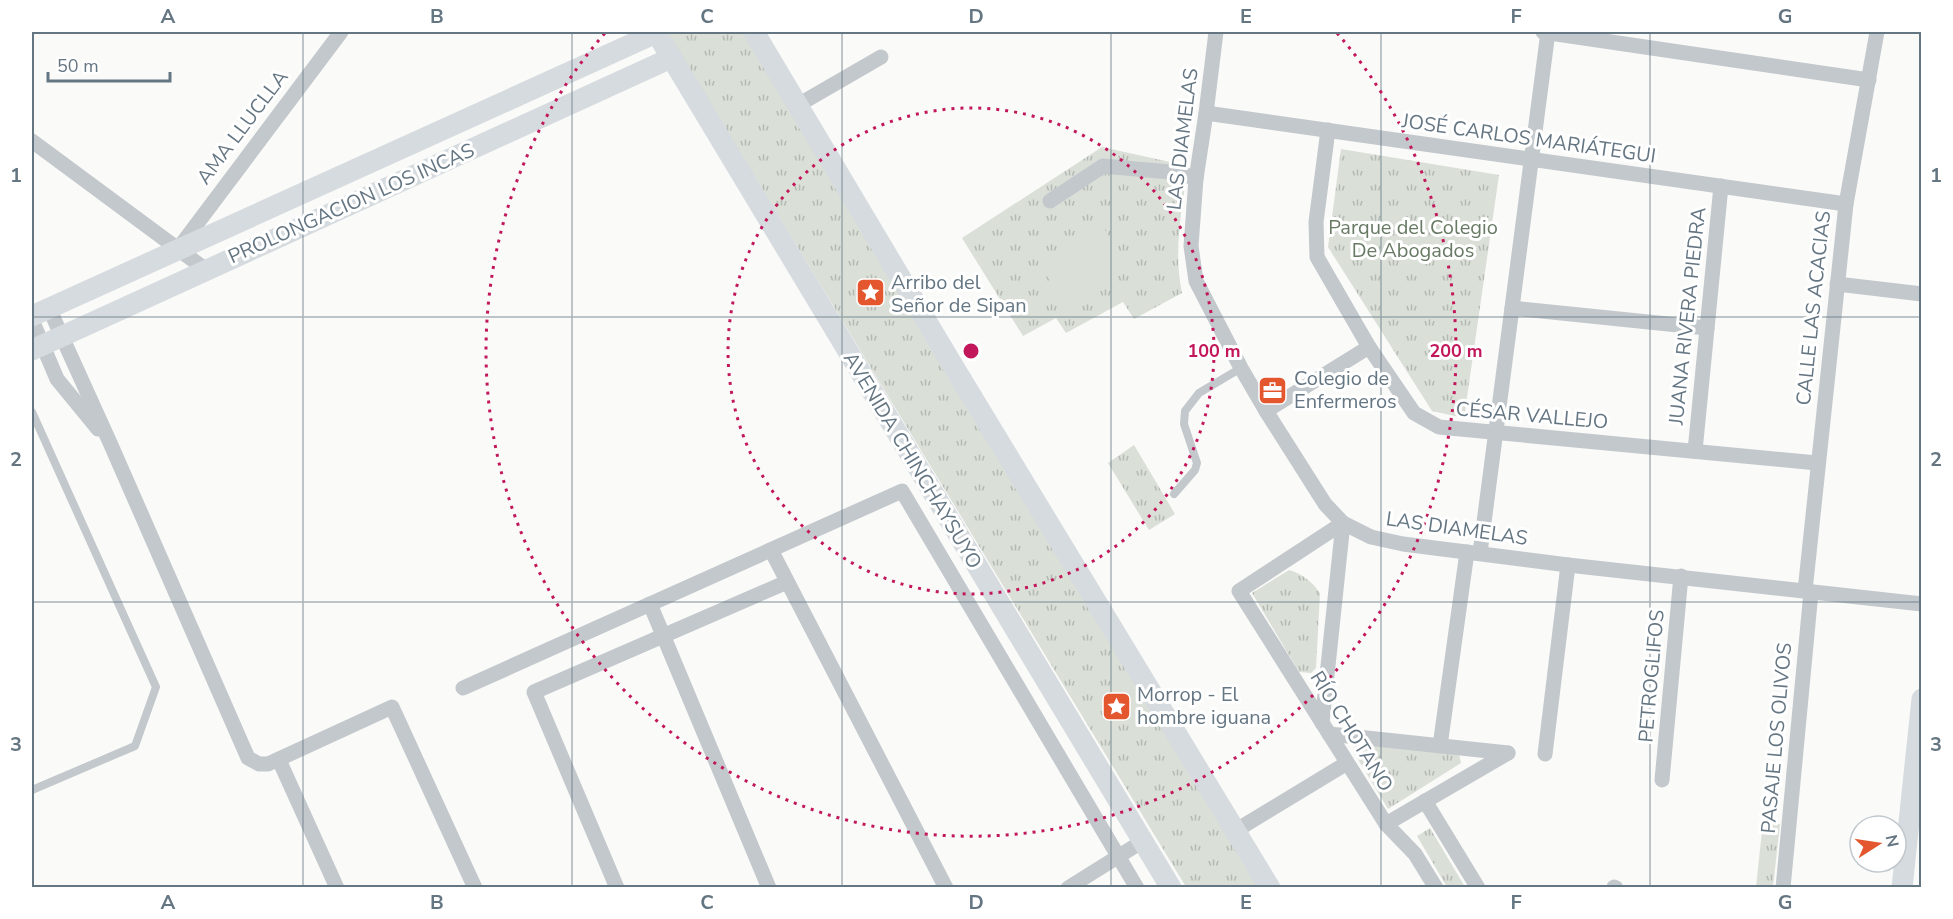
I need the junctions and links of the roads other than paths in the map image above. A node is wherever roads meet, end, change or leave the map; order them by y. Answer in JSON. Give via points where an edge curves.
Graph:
{"nodes":[{"id":1,"x":340,"y":32,"type":"edge"},
{"id":2,"x":656,"y":32,"type":"edge"},
{"id":3,"x":754,"y":32,"type":"edge"},
{"id":4,"x":1215,"y":32,"type":"edge"},
{"id":5,"x":1542,"y":32,"type":"edge"},
{"id":6,"x":1548,"y":32,"type":"edge"},
{"id":7,"x":1877,"y":32,"type":"edge"},
{"id":8,"x":881,"y":57,"type":"dead end"},
{"id":9,"x":671,"y":58,"type":"junction"},
{"id":10,"x":1869,"y":80,"type":"junction"},
{"id":11,"x":798,"y":105,"type":"junction"},
{"id":12,"x":1206,"y":113,"type":"junction"},
{"id":13,"x":1328,"y":130,"type":"junction"},
{"id":14,"x":32,"y":141,"type":"edge"},
{"id":15,"x":1531,"y":159,"type":"junction"},
{"id":16,"x":1196,"y":179,"type":"junction"},
{"id":17,"x":1721,"y":186,"type":"junction"},
{"id":18,"x":1050,"y":201,"type":"dead end"},
{"id":19,"x":1846,"y":204,"type":"junction"},
{"id":20,"x":178,"y":249,"type":"junction"},
{"id":21,"x":205,"y":269,"type":"junction"},
{"id":22,"x":1837,"y":284,"type":"junction"},
{"id":23,"x":1922,"y":294,"type":"edge"},
{"id":24,"x":1512,"y":308,"type":"junction"},
{"id":25,"x":37,"y":315,"type":"edge"},
{"id":26,"x":1707,"y":328,"type":"junction"},
{"id":27,"x":62,"y":336,"type":"junction"},
{"id":28,"x":1368,"y":347,"type":"junction"},
{"id":29,"x":37,"y":348,"type":"edge"},
{"id":30,"x":1241,"y":368,"type":"junction"},
{"id":31,"x":1266,"y":411,"type":"junction"},
{"id":32,"x":32,"y":412,"type":"edge"},
{"id":33,"x":1496,"y":432,"type":"junction"},
{"id":34,"x":111,"y":445,"type":"junction"},
{"id":35,"x":1695,"y":451,"type":"junction"},
{"id":36,"x":1817,"y":463,"type":"junction"},
{"id":37,"x":1174,"y":494,"type":"dead end"},
{"id":38,"x":1343,"y":523,"type":"junction"},
{"id":39,"x":771,"y":550,"type":"junction"},
{"id":40,"x":1473,"y":552,"type":"junction"},
{"id":41,"x":1568,"y":565,"type":"junction"},
{"id":42,"x":1682,"y":576,"type":"junction"},
{"id":43,"x":787,"y":582,"type":"junction"},
{"id":44,"x":1808,"y":592,"type":"junction"},
{"id":45,"x":650,"y":604,"type":"junction"},
{"id":46,"x":1922,"y":604,"type":"edge"},
{"id":47,"x":663,"y":636,"type":"junction"},
{"id":48,"x":464,"y":688,"type":"dead end"},
{"id":49,"x":1922,"y":699,"type":"edge"},
{"id":50,"x":1325,"y":728,"type":"junction"},
{"id":51,"x":1440,"y":746,"type":"junction"},
{"id":52,"x":1545,"y":754,"type":"dead end"},
{"id":53,"x":279,"y":760,"type":"junction"},
{"id":54,"x":1347,"y":763,"type":"junction"},
{"id":55,"x":1662,"y":780,"type":"dead end"},
{"id":56,"x":32,"y":790,"type":"edge"},
{"id":57,"x":1425,"y":801,"type":"junction"},
{"id":58,"x":1386,"y":824,"type":"junction"},
{"id":59,"x":1915,"y":827,"type":"edge"},
{"id":60,"x":1235,"y":831,"type":"junction"},
{"id":61,"x":1143,"y":841,"type":"junction"},
{"id":62,"x":1118,"y":856,"type":"junction"},
{"id":63,"x":337,"y":888,"type":"edge"},
{"id":64,"x":475,"y":888,"type":"edge"},
{"id":65,"x":616,"y":888,"type":"edge"},
{"id":66,"x":769,"y":888,"type":"edge"},
{"id":67,"x":946,"y":888,"type":"edge"},
{"id":68,"x":1068,"y":888,"type":"edge"},
{"id":69,"x":1137,"y":888,"type":"edge"},
{"id":70,"x":1171,"y":888,"type":"edge"},
{"id":71,"x":1269,"y":888,"type":"edge"},
{"id":72,"x":1436,"y":888,"type":"edge"},
{"id":73,"x":1478,"y":888,"type":"edge"},
{"id":74,"x":1783,"y":888,"type":"edge"},
{"id":75,"x":1902,"y":888,"type":"edge"}],
"edges":[{"from":1,"to":20,"type":"street","name":"AMA LLUCLLA"},
{"from":2,"to":9,"type":"street","name":"AVENIDA CHINCHAYSUYO"},
{"from":2,"to":20,"type":"street","name":"PROLONGACION LOS INCAS"},
{"from":3,"to":11,"type":"street"},
{"from":4,"to":12,"type":"street","name":"LAS DIAMELAS"},
{"from":5,"to":6,"type":"street"},
{"from":6,"to":10,"type":"street"},
{"from":6,"to":15,"type":"street"},
{"from":7,"to":10,"type":"street","name":"CALLE LAS ACACIAS"},
{"from":8,"to":11,"type":"street"},
{"from":9,"to":21,"type":"street","name":"PROLONGACION LOS INCAS"},
{"from":9,"to":61,"type":"street","name":"AVENIDA CHINCHAYSUYO"},
{"from":10,"to":19,"type":"street","name":"CALLE LAS ACACIAS"},
{"from":11,"to":60,"type":"street"},
{"from":12,"to":13,"type":"street","name":"JOSÉ CARLOS MARIÁTEGUI"},
{"from":12,"to":16,"type":"street","name":"LAS DIAMELAS"},
{"from":13,"to":15,"type":"street","name":"JOSÉ CARLOS MARIÁTEGUI"},
{"from":13,"to":28,"type":"street","name":"CÉSAR VALLEJO","via":[[1316,222],[1317,256]]},
{"from":14,"to":20,"type":"street"},
{"from":15,"to":17,"type":"street","name":"JOSÉ CARLOS MARIÁTEGUI"},
{"from":15,"to":24,"type":"street"},
{"from":16,"to":18,"type":"street","via":[[1181,173],[1103,166]]},
{"from":16,"to":30,"type":"street","name":"LAS DIAMELAS","via":[[1191,246],[1196,280]]},
{"from":17,"to":19,"type":"street","name":"JOSÉ CARLOS MARIÁTEGUI"},
{"from":17,"to":26,"type":"street","name":"JUANA RIVERA PIEDRA"},
{"from":19,"to":22,"type":"street","name":"CALLE LAS ACACIAS"},
{"from":20,"to":21,"type":"street"},
{"from":20,"to":25,"type":"street","name":"PROLONGACION LOS INCAS"},
{"from":21,"to":27,"type":"street","name":"PROLONGACION LOS INCAS"},
{"from":22,"to":23,"type":"street"},
{"from":22,"to":36,"type":"street","name":"CALLE LAS ACACIAS"},
{"from":24,"to":26,"type":"street"},
{"from":24,"to":33,"type":"street"},
{"from":25,"to":27,"type":"street"},
{"from":25,"to":29,"type":"street"},
{"from":26,"to":35,"type":"street","name":"JUANA RIVERA PIEDRA"},
{"from":27,"to":29,"type":"street","name":"PROLONGACION LOS INCAS"},
{"from":27,"to":34,"type":"street"},
{"from":28,"to":31,"type":"street"},
{"from":28,"to":33,"type":"street","name":"CÉSAR VALLEJO","via":[[1414,413],[1438,427]]},
{"from":29,"to":34,"type":"street"},
{"from":30,"to":31,"type":"street","name":"LAS DIAMELAS"},
{"from":30,"to":37,"type":"lane","via":[[1199,393],[1185,411],[1184,424],[1197,463]]},
{"from":31,"to":38,"type":"street","name":"LAS DIAMELAS","via":[[1325,504]]},
{"from":32,"to":56,"type":"lane","via":[[156,687],[135,746]]},
{"from":33,"to":35,"type":"street","name":"CÉSAR VALLEJO"},
{"from":33,"to":40,"type":"street"},
{"from":34,"to":53,"type":"street","via":[[248,758],[260,764]]},
{"from":35,"to":36,"type":"street","name":"CÉSAR VALLEJO"},
{"from":36,"to":44,"type":"street","name":"CALLE LAS ACACIAS"},
{"from":38,"to":40,"type":"street","name":"LAS DIAMELAS","via":[[1371,537]]},
{"from":38,"to":50,"type":"street"},
{"from":38,"to":50,"type":"street","name":"RÍO CHOTANO","via":[[1239,591]]},
{"from":39,"to":43,"type":"street"},
{"from":39,"to":45,"type":"street"},
{"from":39,"to":62,"type":"street","via":[[902,491]]},
{"from":40,"to":41,"type":"street","name":"LAS DIAMELAS"},
{"from":40,"to":51,"type":"street"},
{"from":41,"to":42,"type":"street","name":"LAS DIAMELAS"},
{"from":41,"to":52,"type":"street"},
{"from":42,"to":44,"type":"street","name":"LAS DIAMELAS"},
{"from":42,"to":55,"type":"street","name":"PETROGLIFOS"},
{"from":43,"to":47,"type":"street"},
{"from":43,"to":67,"type":"street"},
{"from":44,"to":46,"type":"street","name":"LAS DIAMELAS"},
{"from":44,"to":74,"type":"street","name":"PASAJE LOS OLIVOS"},
{"from":45,"to":47,"type":"street"},
{"from":45,"to":48,"type":"street"},
{"from":47,"to":65,"type":"street","via":[[534,692]]},
{"from":47,"to":66,"type":"street"},
{"from":49,"to":59,"type":"street"},
{"from":50,"to":51,"type":"street"},
{"from":50,"to":54,"type":"street","name":"RÍO CHOTANO"},
{"from":51,"to":57,"type":"street","via":[[1508,753]]},
{"from":53,"to":63,"type":"street"},
{"from":53,"to":64,"type":"street","via":[[392,707]]},
{"from":54,"to":58,"type":"street","name":"RÍO CHOTANO"},
{"from":54,"to":60,"type":"street"},
{"from":57,"to":58,"type":"street"},
{"from":57,"to":73,"type":"street"},
{"from":58,"to":72,"type":"street","name":"RÍO CHOTANO","via":[[1414,854]]},
{"from":59,"to":75,"type":"street"},
{"from":60,"to":71,"type":"street"},
{"from":61,"to":62,"type":"street"},
{"from":61,"to":70,"type":"street","name":"AVENIDA CHINCHAYSUYO"},
{"from":62,"to":68,"type":"street"},
{"from":62,"to":69,"type":"street"}]}
